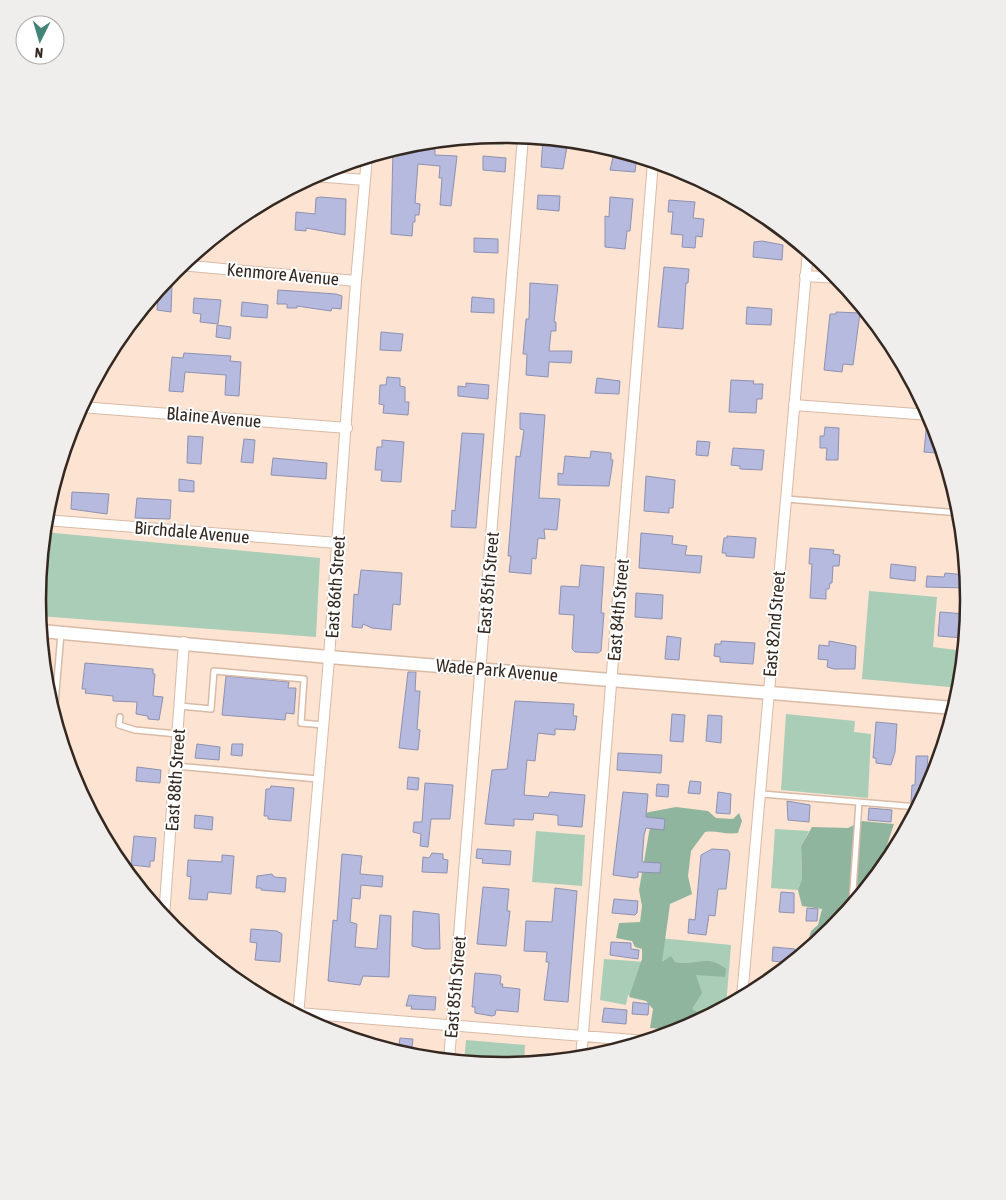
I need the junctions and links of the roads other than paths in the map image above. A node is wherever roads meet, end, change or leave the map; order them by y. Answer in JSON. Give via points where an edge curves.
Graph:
{"nodes":[{"id":1,"x":523,"y":144,"type":"edge"},
{"id":2,"x":366,"y":164,"type":"edge"},
{"id":3,"x":653,"y":168,"type":"edge"},
{"id":4,"x":330,"y":177,"type":"edge"},
{"id":5,"x":365,"y":180,"type":"junction"},
{"id":6,"x":807,"y":260,"type":"edge"},
{"id":7,"x":191,"y":267,"type":"edge"},
{"id":8,"x":805,"y":276,"type":"junction"},
{"id":9,"x":826,"y":277,"type":"edge"},
{"id":10,"x":356,"y":281,"type":"junction"},
{"id":11,"x":794,"y":405,"type":"junction"},
{"id":12,"x":89,"y":407,"type":"edge"},
{"id":13,"x":920,"y":414,"type":"edge"},
{"id":14,"x":347,"y":428,"type":"junction"},
{"id":15,"x":785,"y":499,"type":"junction"},
{"id":16,"x":951,"y":512,"type":"edge"},
{"id":17,"x":53,"y":521,"type":"edge"},
{"id":18,"x":338,"y":543,"type":"junction"},
{"id":19,"x":47,"y":631,"type":"edge"},
{"id":20,"x":61,"y":632,"type":"junction"},
{"id":21,"x":184,"y":642,"type":"junction"},
{"id":22,"x":329,"y":657,"type":"junction"},
{"id":23,"x":481,"y":668,"type":"junction"},
{"id":24,"x":612,"y":680,"type":"junction"},
{"id":25,"x":769,"y":692,"type":"junction"},
{"id":26,"x":56,"y":693,"type":"edge"},
{"id":27,"x":180,"y":706,"type":"junction"},
{"id":28,"x":947,"y":707,"type":"edge"},
{"id":29,"x":120,"y":717,"type":"dead end"},
{"id":30,"x":324,"y":725,"type":"junction"},
{"id":31,"x":179,"y":734,"type":"junction"},
{"id":32,"x":176,"y":766,"type":"junction"},
{"id":33,"x":319,"y":779,"type":"junction"},
{"id":34,"x":761,"y":794,"type":"junction"},
{"id":35,"x":859,"y":802,"type":"junction"},
{"id":36,"x":911,"y":806,"type":"edge"},
{"id":37,"x":853,"y":893,"type":"edge"},
{"id":38,"x":165,"y":906,"type":"edge"},
{"id":39,"x":743,"y":989,"type":"edge"},
{"id":40,"x":299,"y":1009,"type":"edge"},
{"id":41,"x":315,"y":1016,"type":"edge"},
{"id":42,"x":452,"y":1025,"type":"junction"},
{"id":43,"x":583,"y":1035,"type":"junction"},
{"id":44,"x":627,"y":1039,"type":"edge"},
{"id":45,"x":582,"y":1050,"type":"edge"},
{"id":46,"x":450,"y":1054,"type":"edge"}],
"edges":[{"from":1,"to":23,"type":"street","name":"East 85th Street"},
{"from":2,"to":5,"type":"street","name":"East 86th Street"},
{"from":3,"to":24,"type":"street","name":"East 84th Street"},
{"from":4,"to":5,"type":"street"},
{"from":5,"to":10,"type":"street","name":"East 86th Street"},
{"from":6,"to":8,"type":"street","name":"East 82nd Street"},
{"from":7,"to":10,"type":"street","name":"Kenmore Avenue"},
{"from":8,"to":9,"type":"street"},
{"from":8,"to":11,"type":"street","name":"East 82nd Street"},
{"from":10,"to":14,"type":"street","name":"East 86th Street"},
{"from":11,"to":13,"type":"street"},
{"from":11,"to":15,"type":"street","name":"East 82nd Street"},
{"from":12,"to":14,"type":"street","name":"Blaine Avenue"},
{"from":14,"to":18,"type":"street","name":"East 86th Street"},
{"from":15,"to":16,"type":"lane"},
{"from":15,"to":25,"type":"street","name":"East 82nd Street"},
{"from":17,"to":18,"type":"street","name":"Birchdale Avenue"},
{"from":18,"to":22,"type":"street","name":"East 86th Street"},
{"from":19,"to":20,"type":"street","name":"Wade Park Avenue"},
{"from":20,"to":21,"type":"street","name":"Wade Park Avenue"},
{"from":20,"to":26,"type":"lane"},
{"from":21,"to":22,"type":"street","name":"Wade Park Avenue"},
{"from":21,"to":27,"type":"street","name":"East 88th Street"},
{"from":22,"to":23,"type":"street","name":"Wade Park Avenue"},
{"from":22,"to":30,"type":"street","name":"East 86th Street"},
{"from":23,"to":24,"type":"street","name":"Wade Park Avenue"},
{"from":23,"to":42,"type":"street","name":"East 85th Street"},
{"from":24,"to":25,"type":"street","name":"Wade Park Avenue"},
{"from":24,"to":43,"type":"street","name":"East 84th Street"},
{"from":25,"to":28,"type":"street","name":"Wade Park Avenue"},
{"from":25,"to":34,"type":"street","name":"East 82nd Street"},
{"from":27,"to":30,"type":"lane","via":[[211,709],[214,672],[304,679],[301,723]]},
{"from":27,"to":31,"type":"street","name":"East 88th Street"},
{"from":29,"to":31,"type":"lane","via":[[119,725],[135,730]]},
{"from":30,"to":33,"type":"street","name":"East 86th Street"},
{"from":31,"to":32,"type":"street","name":"East 88th Street"},
{"from":32,"to":33,"type":"lane"},
{"from":32,"to":38,"type":"street","name":"East 88th Street"},
{"from":33,"to":40,"type":"street","name":"East 86th Street"},
{"from":34,"to":35,"type":"lane"},
{"from":34,"to":39,"type":"street","name":"East 82nd Street"},
{"from":35,"to":36,"type":"lane"},
{"from":35,"to":37,"type":"lane"},
{"from":41,"to":42,"type":"street"},
{"from":42,"to":43,"type":"street"},
{"from":42,"to":46,"type":"street","name":"East 85th Street"},
{"from":43,"to":44,"type":"street"},
{"from":43,"to":45,"type":"street","name":"East 84th Street"}]}
